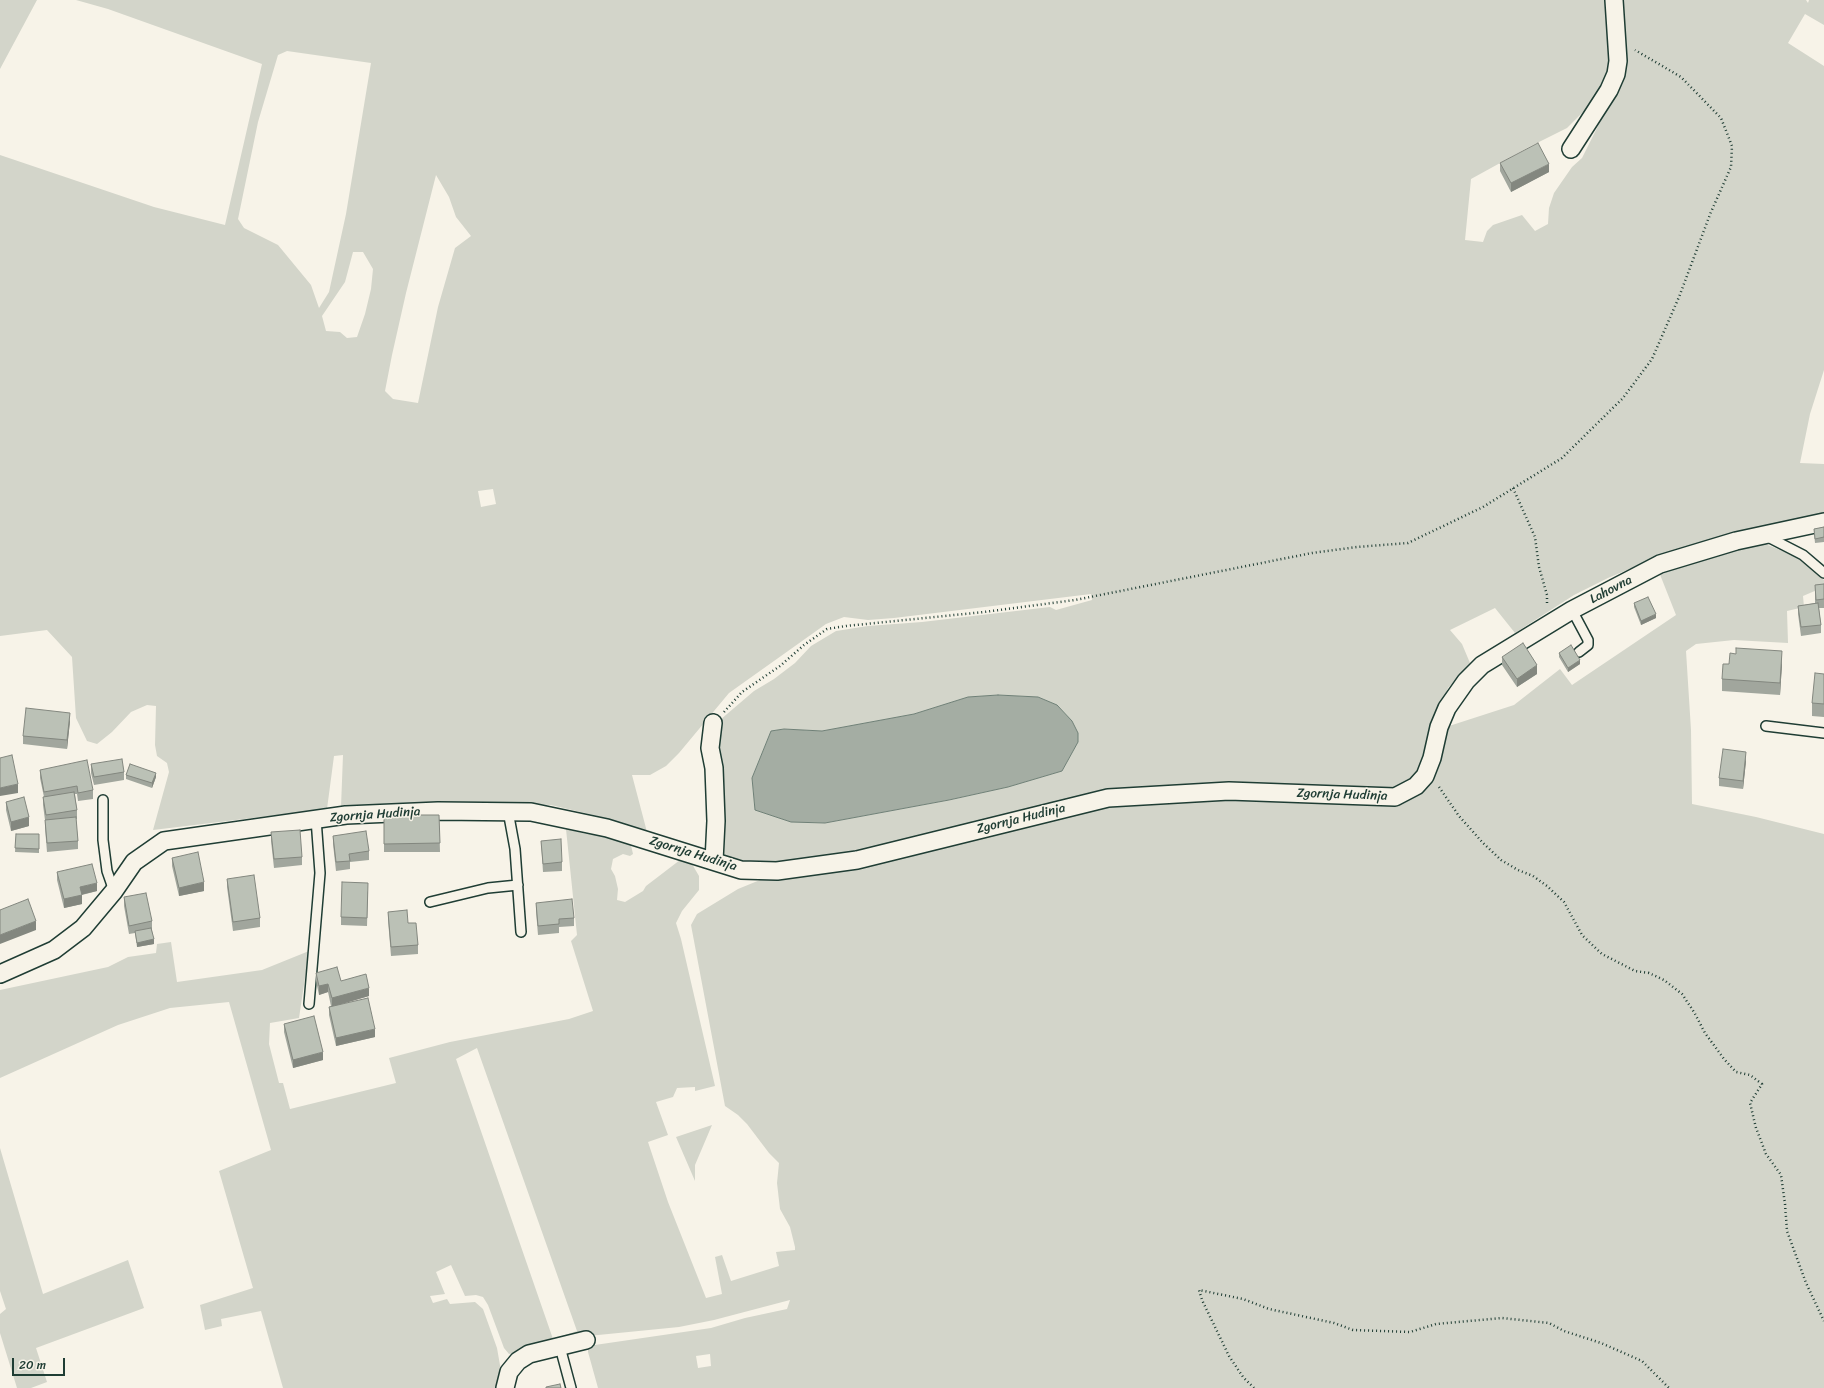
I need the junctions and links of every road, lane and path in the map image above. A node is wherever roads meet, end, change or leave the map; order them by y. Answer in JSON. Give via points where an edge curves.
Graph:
{"nodes":[{"id":1,"x":1614,"y":0,"type":"edge"},
{"id":2,"x":1629,"y":47,"type":"dead end"},
{"id":3,"x":1571,"y":149,"type":"dead end"},
{"id":4,"x":1513,"y":488,"type":"junction"},
{"id":5,"x":1824,"y":522,"type":"edge"},
{"id":6,"x":1765,"y":535,"type":"junction"},
{"id":7,"x":1824,"y":573,"type":"edge"},
{"id":8,"x":1572,"y":610,"type":"junction"},
{"id":9,"x":1542,"y":628,"type":"junction"},
{"id":10,"x":1579,"y":652,"type":"dead end"},
{"id":11,"x":713,"y":723,"type":"joint"},
{"id":12,"x":1766,"y":726,"type":"dead end"},
{"id":13,"x":1440,"y":728,"type":"joint"},
{"id":14,"x":1824,"y":733,"type":"edge"},
{"id":15,"x":1425,"y":776,"type":"junction"},
{"id":16,"x":103,"y":800,"type":"dead end"},
{"id":17,"x":508,"y":811,"type":"junction"},
{"id":18,"x":316,"y":819,"type":"junction"},
{"id":19,"x":714,"y":861,"type":"junction"},
{"id":20,"x":518,"y":884,"type":"junction"},
{"id":21,"x":114,"y":891,"type":"junction"},
{"id":22,"x":430,"y":902,"type":"dead end"},
{"id":23,"x":521,"y":932,"type":"dead end"},
{"id":24,"x":0,"y":974,"type":"edge"},
{"id":25,"x":309,"y":1004,"type":"dead end"},
{"id":26,"x":1824,"y":1321,"type":"edge"},
{"id":27,"x":586,"y":1340,"type":"dead end"},
{"id":28,"x":560,"y":1347,"type":"junction"},
{"id":29,"x":505,"y":1388,"type":"edge"},
{"id":30,"x":570,"y":1388,"type":"edge"},
{"id":31,"x":1254,"y":1388,"type":"edge"},
{"id":32,"x":1670,"y":1388,"type":"edge"}],
"edges":[{"from":1,"to":3,"type":"street","via":[[1618,60],[1616,74],[1609,90]]},
{"from":2,"to":4,"type":"path","via":[[1680,77],[1721,118],[1732,146],[1731,167],[1652,359],[1623,398],[1562,458]]},
{"from":4,"to":9,"type":"path","via":[[1535,537],[1539,567],[1547,595]]},
{"from":4,"to":11,"type":"path","via":[[1483,508],[1408,543],[1312,553],[1075,600],[827,629],[742,692]]},
{"from":5,"to":6,"type":"street","name":"Lahovna"},
{"from":6,"to":7,"type":"lane","via":[[1802,555]]},
{"from":6,"to":8,"type":"street","name":"Lahovna","via":[[1660,564]]},
{"from":8,"to":9,"type":"street","name":"Lahovna"},
{"from":8,"to":10,"type":"lane","via":[[1588,640],[1588,645]]},
{"from":9,"to":13,"type":"street","name":"Lahovna","via":[[1482,666],[1466,681],[1447,708]]},
{"from":11,"to":19,"type":"street","via":[[710,748],[714,768],[716,821]]},
{"from":12,"to":14,"type":"lane"},
{"from":13,"to":15,"type":"street","name":"Zgornja Hudinja"},
{"from":15,"to":19,"type":"street","name":"Zgornja Hudinja","via":[[1416,786],[1395,797],[1229,791],[1108,798],[857,860],[777,871],[741,870]]},
{"from":15,"to":26,"type":"path","via":[[1435,780],[1459,816],[1501,860],[1533,876],[1558,897],[1571,913],[1582,935],[1602,954],[1635,971],[1664,980],[1682,994],[1705,1034],[1724,1059],[1736,1072],[1750,1075],[1762,1084],[1750,1103],[1756,1128],[1766,1154],[1781,1175],[1787,1231],[1806,1283]]},
{"from":16,"to":21,"type":"lane","via":[[103,840],[107,871]]},
{"from":17,"to":18,"type":"street","name":"Zgornja Hudinja","via":[[384,813]]},
{"from":17,"to":19,"type":"street","name":"Zgornja Hudinja","via":[[531,812],[607,828]]},
{"from":17,"to":20,"type":"lane"},
{"from":18,"to":21,"type":"street","name":"Zgornja Hudinja","via":[[164,840],[134,862]]},
{"from":18,"to":25,"type":"lane","via":[[320,872]]},
{"from":20,"to":22,"type":"lane","via":[[488,888]]},
{"from":20,"to":23,"type":"lane"},
{"from":21,"to":24,"type":"street","name":"Zgornja Hudinja","via":[[83,928],[54,950]]},
{"from":27,"to":28,"type":"street"},
{"from":28,"to":29,"type":"street","via":[[529,1354],[518,1361],[509,1372]]},
{"from":28,"to":30,"type":"lane"},
{"from":31,"to":32,"type":"path","via":[[1243,1377],[1230,1356],[1199,1290],[1243,1299],[1269,1309],[1334,1323],[1353,1330],[1410,1332],[1436,1324],[1502,1318],[1548,1323],[1642,1361]]}]}
